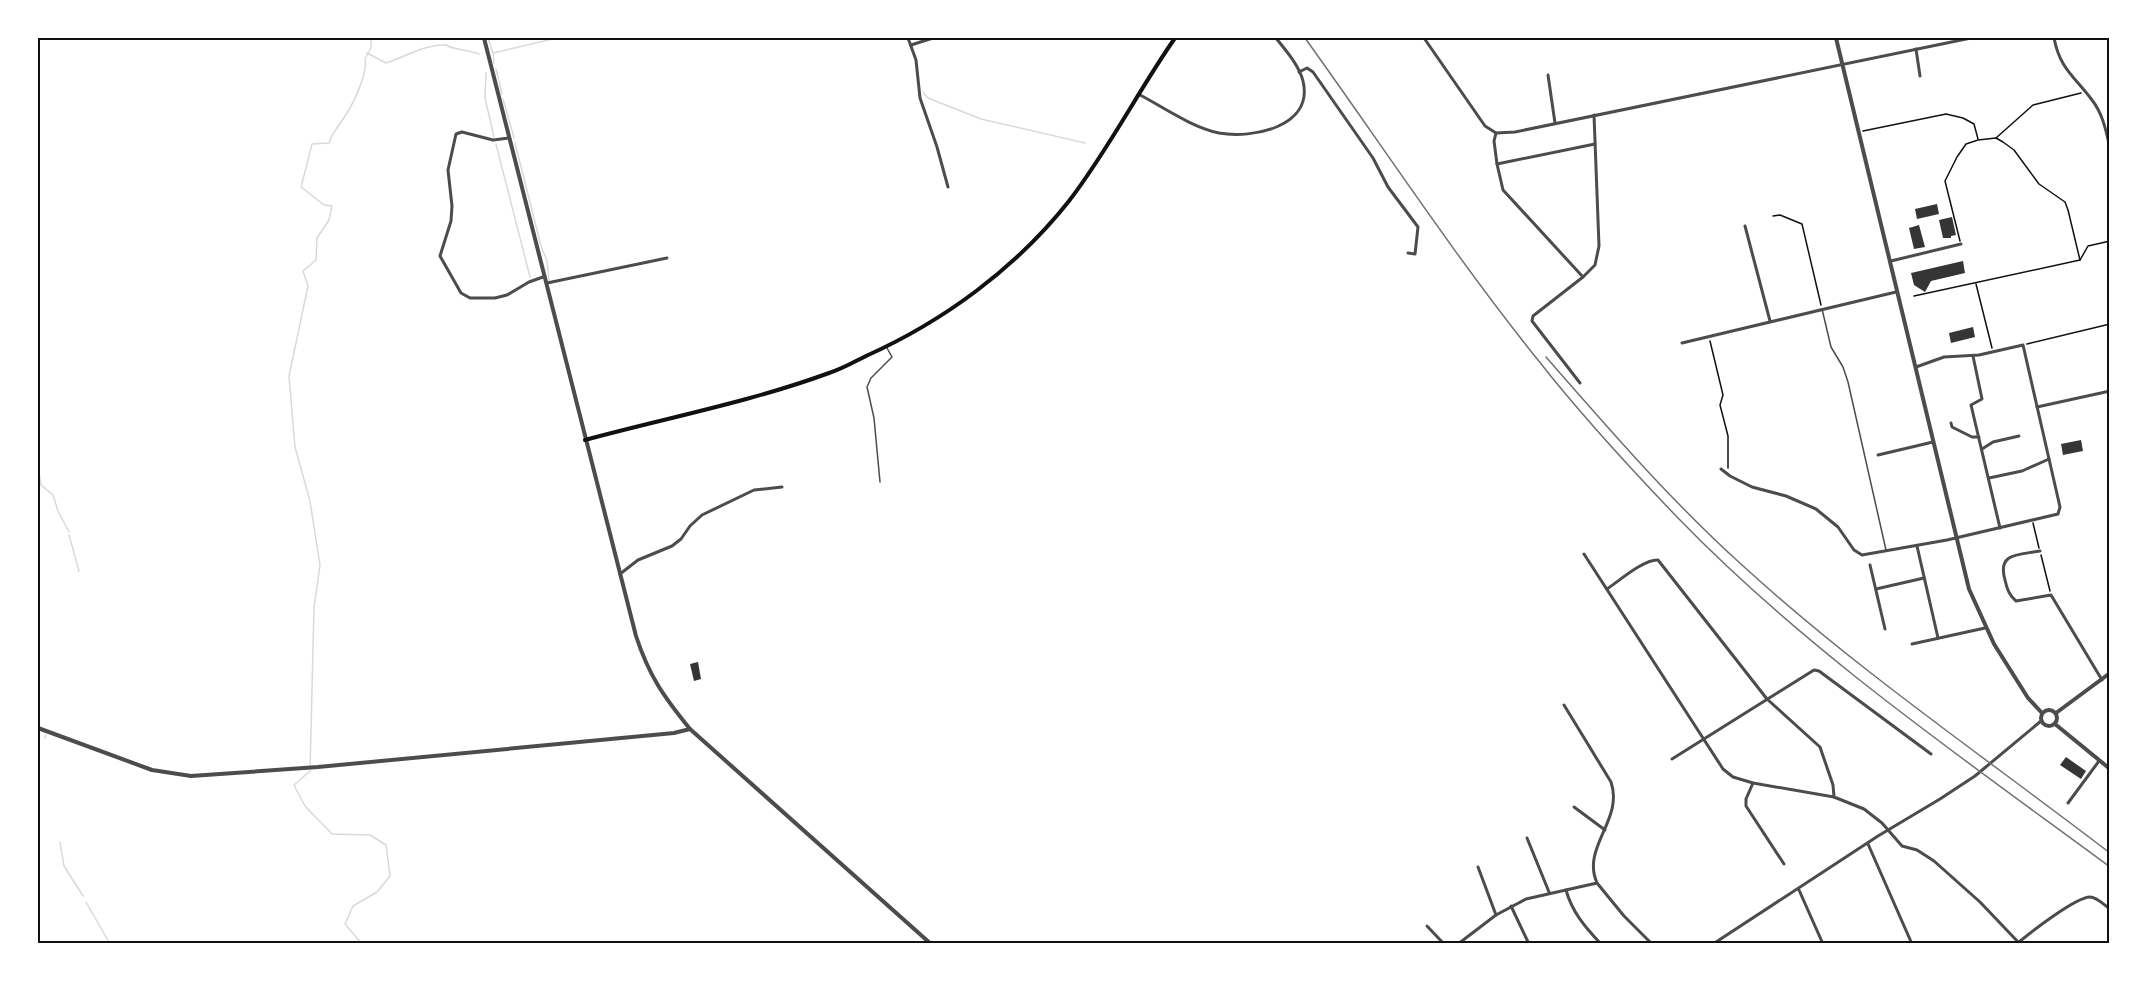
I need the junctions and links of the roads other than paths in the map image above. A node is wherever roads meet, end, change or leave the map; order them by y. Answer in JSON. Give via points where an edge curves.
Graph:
{"nodes":[{"id":1,"x":484,"y":38,"type":"edge"},
{"id":2,"x":908,"y":38,"type":"edge"},
{"id":3,"x":933,"y":38,"type":"edge"},
{"id":4,"x":1175,"y":38,"type":"edge"},
{"id":5,"x":1276,"y":38,"type":"edge"},
{"id":6,"x":1424,"y":38,"type":"edge"},
{"id":7,"x":1836,"y":38,"type":"edge"},
{"id":8,"x":1971,"y":38,"type":"edge"},
{"id":9,"x":2055,"y":38,"type":"edge"},
{"id":10,"x":911,"y":45,"type":"junction"},
{"id":11,"x":1916,"y":49,"type":"junction"},
{"id":12,"x":1843,"y":65,"type":"junction"},
{"id":13,"x":1299,"y":72,"type":"junction"},
{"id":14,"x":1548,"y":75,"type":"dead end"},
{"id":15,"x":1920,"y":76,"type":"dead end"},
{"id":16,"x":1140,"y":95,"type":"junction"},
{"id":17,"x":1594,"y":115,"type":"junction"},
{"id":18,"x":1555,"y":123,"type":"junction"},
{"id":19,"x":1496,"y":133,"type":"junction"},
{"id":20,"x":509,"y":138,"type":"junction"},
{"id":21,"x":1595,"y":144,"type":"junction"},
{"id":22,"x":2109,"y":148,"type":"edge"},
{"id":23,"x":1497,"y":164,"type":"junction"},
{"id":24,"x":948,"y":187,"type":"dead end"},
{"id":25,"x":1745,"y":226,"type":"dead end"},
{"id":26,"x":1960,"y":244,"type":"road end"},
{"id":27,"x":1408,"y":253,"type":"dead end"},
{"id":28,"x":667,"y":258,"type":"dead end"},
{"id":29,"x":1891,"y":261,"type":"junction"},
{"id":30,"x":543,"y":277,"type":"junction"},
{"id":31,"x":1583,"y":277,"type":"junction"},
{"id":32,"x":545,"y":284,"type":"junction"},
{"id":33,"x":1896,"y":292,"type":"junction"},
{"id":34,"x":1822,"y":308,"type":"junction"},
{"id":35,"x":1770,"y":321,"type":"junction"},
{"id":36,"x":1682,"y":343,"type":"dead end"},
{"id":37,"x":887,"y":347,"type":"junction"},
{"id":38,"x":1972,"y":356,"type":"junction"},
{"id":39,"x":1916,"y":367,"type":"junction"},
{"id":40,"x":1580,"y":383,"type":"dead end"},
{"id":41,"x":2109,"y":391,"type":"edge"},
{"id":42,"x":2037,"y":407,"type":"junction"},
{"id":43,"x":1951,"y":423,"type":"dead end"},
{"id":44,"x":2019,"y":436,"type":"dead end"},
{"id":45,"x":1980,"y":437,"type":"junction"},
{"id":46,"x":585,"y":440,"type":"junction"},
{"id":47,"x":1933,"y":442,"type":"junction"},
{"id":48,"x":1982,"y":449,"type":"junction"},
{"id":49,"x":1878,"y":455,"type":"dead end"},
{"id":50,"x":2049,"y":459,"type":"junction"},
{"id":51,"x":1724,"y":470,"type":"road end"},
{"id":52,"x":1989,"y":478,"type":"junction"},
{"id":53,"x":880,"y":482,"type":"dead end"},
{"id":54,"x":782,"y":487,"type":"dead end"},
{"id":55,"x":2000,"y":528,"type":"junction"},
{"id":56,"x":2109,"y":536,"type":"edge"},
{"id":57,"x":1955,"y":538,"type":"junction"},
{"id":58,"x":2109,"y":542,"type":"edge"},
{"id":59,"x":1917,"y":546,"type":"junction"},
{"id":60,"x":2040,"y":550,"type":"dead end"},
{"id":61,"x":1886,"y":551,"type":"junction"},
{"id":62,"x":1584,"y":554,"type":"dead end"},
{"id":63,"x":1870,"y":566,"type":"dead end"},
{"id":64,"x":620,"y":574,"type":"junction"},
{"id":65,"x":1924,"y":578,"type":"junction"},
{"id":66,"x":1607,"y":589,"type":"junction"},
{"id":67,"x":1876,"y":589,"type":"junction"},
{"id":68,"x":1985,"y":628,"type":"junction"},
{"id":69,"x":1885,"y":629,"type":"dead end"},
{"id":70,"x":1938,"y":638,"type":"junction"},
{"id":71,"x":1912,"y":644,"type":"dead end"},
{"id":72,"x":2109,"y":673,"type":"edge"},
{"id":73,"x":2102,"y":680,"type":"junction"},
{"id":74,"x":1767,"y":699,"type":"junction"},
{"id":75,"x":1564,"y":705,"type":"dead end"},
{"id":76,"x":2042,"y":713,"type":"junction"},
{"id":77,"x":2055,"y":713,"type":"junction"},
{"id":78,"x":2041,"y":721,"type":"junction"},
{"id":79,"x":2055,"y":724,"type":"junction"},
{"id":80,"x":38,"y":728,"type":"edge"},
{"id":81,"x":690,"y":729,"type":"junction"},
{"id":82,"x":1703,"y":740,"type":"junction"},
{"id":83,"x":1931,"y":754,"type":"dead end"},
{"id":84,"x":1672,"y":759,"type":"dead end"},
{"id":85,"x":2099,"y":761,"type":"junction"},
{"id":86,"x":2109,"y":769,"type":"edge"},
{"id":87,"x":1753,"y":783,"type":"junction"},
{"id":88,"x":1834,"y":797,"type":"junction"},
{"id":89,"x":2068,"y":803,"type":"dead end"},
{"id":90,"x":1574,"y":807,"type":"dead end"},
{"id":91,"x":1605,"y":830,"type":"junction"},
{"id":92,"x":1888,"y":830,"type":"junction"},
{"id":93,"x":1527,"y":838,"type":"dead end"},
{"id":94,"x":1867,"y":843,"type":"junction"},
{"id":95,"x":1784,"y":864,"type":"dead end"},
{"id":96,"x":1478,"y":867,"type":"dead end"},
{"id":97,"x":1597,"y":883,"type":"junction"},
{"id":98,"x":1566,"y":890,"type":"junction"},
{"id":99,"x":1798,"y":890,"type":"junction"},
{"id":100,"x":1550,"y":892,"type":"junction"},
{"id":101,"x":1511,"y":906,"type":"junction"},
{"id":102,"x":2109,"y":909,"type":"edge"},
{"id":103,"x":1496,"y":915,"type":"junction"},
{"id":104,"x":1427,"y":926,"type":"dead end"},
{"id":105,"x":2019,"y":943,"type":"edge"},
{"id":106,"x":931,"y":944,"type":"edge"},
{"id":107,"x":1444,"y":944,"type":"edge"},
{"id":108,"x":1458,"y":944,"type":"edge"},
{"id":109,"x":1529,"y":944,"type":"edge"},
{"id":110,"x":1601,"y":944,"type":"edge"},
{"id":111,"x":1652,"y":944,"type":"edge"},
{"id":112,"x":1713,"y":944,"type":"edge"},
{"id":113,"x":1823,"y":944,"type":"edge"},
{"id":114,"x":1912,"y":944,"type":"edge"}],
"edges":[{"from":1,"to":20,"type":"street"},
{"from":2,"to":10,"type":"street"},
{"from":3,"to":10,"type":"street"},
{"from":4,"to":16,"type":"main road"},
{"from":5,"to":13,"type":"street"},
{"from":6,"to":19,"type":"street","via":[[1485,126]]},
{"from":7,"to":12,"type":"street"},
{"from":8,"to":11,"type":"street"},
{"from":9,"to":22,"type":"street","via":[[2060,61],[2092,100],[2103,122]]},
{"from":10,"to":24,"type":"street","via":[[920,98]]},
{"from":11,"to":12,"type":"street"},
{"from":11,"to":15,"type":"street"},
{"from":12,"to":17,"type":"street"},
{"from":12,"to":29,"type":"street"},
{"from":13,"to":16,"type":"street","via":[[1304,89],[1294,115],[1269,130],[1251,134],[1235,135],[1198,126]]},
{"from":13,"to":27,"type":"street","via":[[1307,68],[1313,72],[1418,227],[1415,254]]},
{"from":14,"to":18,"type":"street"},
{"from":16,"to":37,"type":"main road","via":[[1098,161],[1041,234],[1007,267],[959,304]]},
{"from":17,"to":18,"type":"street"},
{"from":17,"to":21,"type":"street"},
{"from":18,"to":19,"type":"street"},
{"from":19,"to":23,"type":"street"},
{"from":20,"to":30,"type":"street"},
{"from":20,"to":30,"type":"street","via":[[493,140],[469,132],[456,135],[448,170],[452,206],[440,256],[461,293],[470,298],[507,295]]},
{"from":21,"to":23,"type":"street"},
{"from":21,"to":31,"type":"street","via":[[1599,246],[1595,265]]},
{"from":23,"to":31,"type":"street","via":[[1506,195]]},
{"from":25,"to":35,"type":"street"},
{"from":26,"to":29,"type":"street"},
{"from":28,"to":32,"type":"street"},
{"from":29,"to":33,"type":"street"},
{"from":30,"to":32,"type":"street"},
{"from":31,"to":40,"type":"street","via":[[1533,316],[1532,321]]},
{"from":32,"to":46,"type":"street"},
{"from":33,"to":34,"type":"street"},
{"from":33,"to":39,"type":"street"},
{"from":34,"to":35,"type":"street"},
{"from":34,"to":61,"type":"lane","via":[[1831,347],[1848,382]]},
{"from":35,"to":36,"type":"street"},
{"from":37,"to":46,"type":"main road","via":[[831,373]]},
{"from":37,"to":53,"type":"lane","via":[[892,357],[867,387]]},
{"from":38,"to":39,"type":"street","via":[[1944,357]]},
{"from":38,"to":42,"type":"street","via":[[2023,345]]},
{"from":38,"to":45,"type":"street","via":[[1982,396],[1980,402],[1971,405]]},
{"from":39,"to":47,"type":"street"},
{"from":41,"to":42,"type":"street"},
{"from":42,"to":50,"type":"street"},
{"from":43,"to":45,"type":"street","via":[[1972,437]]},
{"from":44,"to":48,"type":"street"},
{"from":45,"to":48,"type":"street"},
{"from":46,"to":64,"type":"street"},
{"from":47,"to":49,"type":"street"},
{"from":47,"to":57,"type":"street"},
{"from":48,"to":52,"type":"street"},
{"from":50,"to":52,"type":"street","via":[[2022,471]]},
{"from":50,"to":55,"type":"street","via":[[2058,514]]},
{"from":51,"to":61,"type":"street","via":[[1752,487],[1816,509],[1862,555]]},
{"from":52,"to":55,"type":"street"},
{"from":54,"to":64,"type":"street","via":[[754,490],[702,515],[672,546],[638,560]]},
{"from":55,"to":57,"type":"street"},
{"from":56,"to":58,"type":"street"},
{"from":57,"to":59,"type":"street"},
{"from":57,"to":68,"type":"street"},
{"from":59,"to":61,"type":"street"},
{"from":59,"to":65,"type":"street"},
{"from":60,"to":73,"type":"street","via":[[2003,562],[2008,591],[2016,601],[2051,595]]},
{"from":62,"to":66,"type":"street"},
{"from":63,"to":67,"type":"street"},
{"from":64,"to":81,"type":"street","via":[[645,665],[667,702]]},
{"from":65,"to":67,"type":"street"},
{"from":65,"to":70,"type":"street"},
{"from":66,"to":74,"type":"street","via":[[1653,559],[1658,560]]},
{"from":66,"to":82,"type":"street"},
{"from":67,"to":69,"type":"street"},
{"from":68,"to":70,"type":"street"},
{"from":68,"to":76,"type":"street","via":[[2028,698]]},
{"from":70,"to":71,"type":"street"},
{"from":72,"to":73,"type":"street"},
{"from":73,"to":77,"type":"street"},
{"from":74,"to":82,"type":"street"},
{"from":74,"to":83,"type":"street","via":[[1810,671],[1819,671]]},
{"from":74,"to":88,"type":"street","via":[[1820,747]]},
{"from":75,"to":91,"type":"street","via":[[1614,790],[1614,807]]},
{"from":76,"to":77,"type":"street"},
{"from":76,"to":78,"type":"street"},
{"from":77,"to":79,"type":"street"},
{"from":78,"to":79,"type":"street","via":[[2046,726]]},
{"from":78,"to":92,"type":"street","via":[[1975,776]]},
{"from":79,"to":85,"type":"street"},
{"from":80,"to":81,"type":"street","via":[[152,770],[190,776],[318,767]]},
{"from":81,"to":106,"type":"street"},
{"from":82,"to":84,"type":"street"},
{"from":82,"to":87,"type":"street","via":[[1733,777]]},
{"from":85,"to":86,"type":"street"},
{"from":85,"to":89,"type":"street"},
{"from":87,"to":88,"type":"street"},
{"from":87,"to":95,"type":"street","via":[[1746,806]]},
{"from":88,"to":92,"type":"street","via":[[1876,817]]},
{"from":90,"to":91,"type":"street"},
{"from":91,"to":97,"type":"street","via":[[1593,859]]},
{"from":92,"to":94,"type":"street"},
{"from":92,"to":105,"type":"street","via":[[1902,846],[1934,861]]},
{"from":93,"to":100,"type":"street"},
{"from":94,"to":99,"type":"street"},
{"from":94,"to":114,"type":"street"},
{"from":96,"to":103,"type":"street"},
{"from":97,"to":98,"type":"street"},
{"from":97,"to":111,"type":"street"},
{"from":98,"to":100,"type":"street"},
{"from":98,"to":110,"type":"street","via":[[1581,923]]},
{"from":99,"to":112,"type":"street"},
{"from":99,"to":113,"type":"street"},
{"from":100,"to":101,"type":"street"},
{"from":101,"to":103,"type":"street"},
{"from":101,"to":109,"type":"street"},
{"from":102,"to":105,"type":"street","via":[[2086,897]]},
{"from":103,"to":108,"type":"street"},
{"from":104,"to":107,"type":"street"}]}
